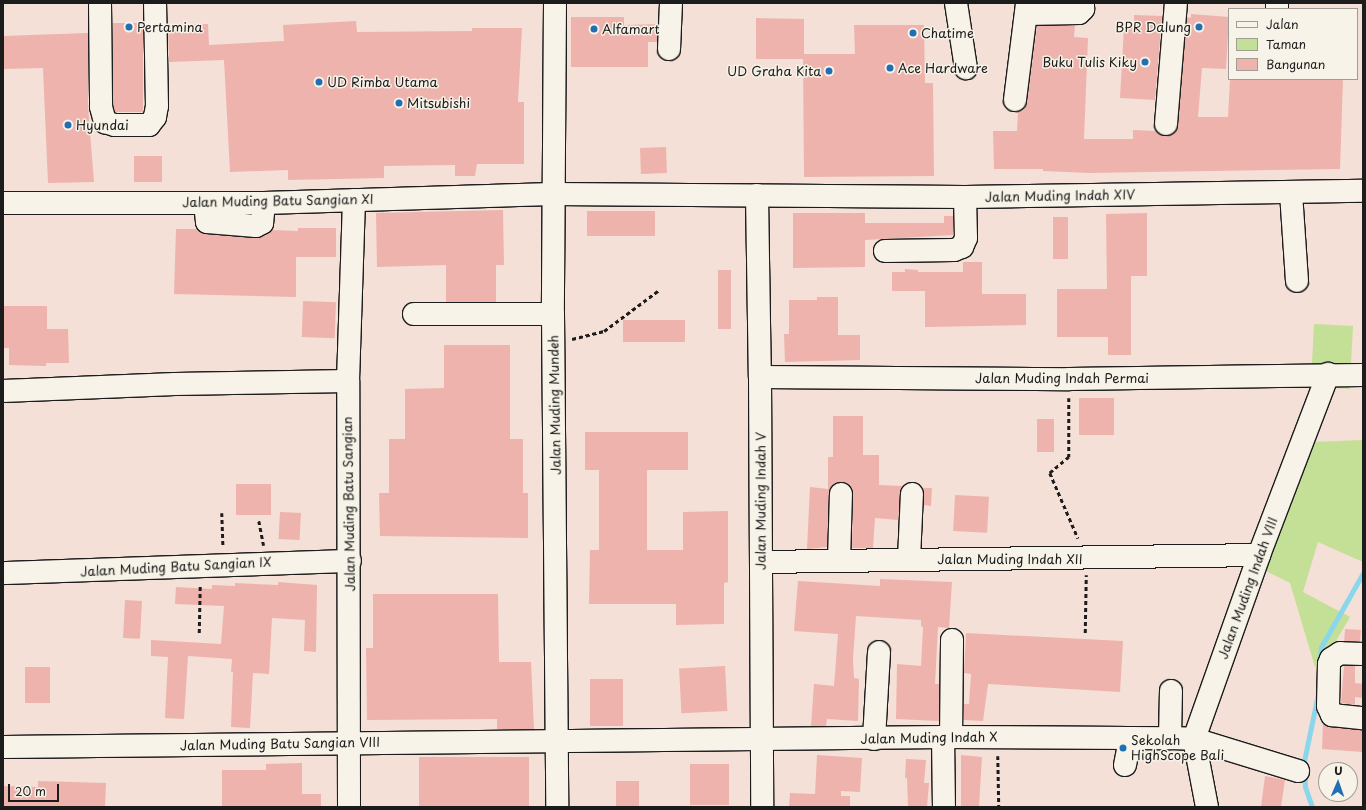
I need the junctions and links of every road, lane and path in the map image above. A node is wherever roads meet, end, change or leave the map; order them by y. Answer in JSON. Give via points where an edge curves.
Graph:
{"nodes":[{"id":1,"x":100,"y":3,"type":"edge"},
{"id":2,"x":555,"y":3,"type":"edge"},
{"id":3,"x":671,"y":3,"type":"edge"},
{"id":4,"x":956,"y":3,"type":"edge"},
{"id":5,"x":1083,"y":3,"type":"edge"},
{"id":6,"x":1176,"y":3,"type":"edge"},
{"id":7,"x":155,"y":5,"type":"edge"},
{"id":8,"x":1026,"y":8,"type":"edge"},
{"id":9,"x":669,"y":49,"type":"dead end"},
{"id":10,"x":966,"y":68,"type":"dead end"},
{"id":11,"x":1015,"y":100,"type":"dead end"},
{"id":12,"x":1166,"y":124,"type":"dead end"},
{"id":13,"x":1363,"y":191,"type":"edge"},
{"id":14,"x":1291,"y":193,"type":"junction"},
{"id":15,"x":553,"y":194,"type":"junction"},
{"id":16,"x":757,"y":195,"type":"junction"},
{"id":17,"x":965,"y":197,"type":"junction"},
{"id":18,"x":354,"y":200,"type":"junction"},
{"id":19,"x":3,"y":203,"type":"edge"},
{"id":20,"x":885,"y":251,"type":"dead end"},
{"id":21,"x":1297,"y":281,"type":"dead end"},
{"id":22,"x":659,"y":290,"type":"dead end"},
{"id":23,"x":414,"y":314,"type":"dead end"},
{"id":24,"x":553,"y":314,"type":"junction"},
{"id":25,"x":554,"y":343,"type":"junction"},
{"id":26,"x":1328,"y":374,"type":"junction"},
{"id":27,"x":1363,"y":375,"type":"edge"},
{"id":28,"x":760,"y":378,"type":"junction"},
{"id":29,"x":1070,"y":379,"type":"junction"},
{"id":30,"x":348,"y":381,"type":"junction"},
{"id":31,"x":3,"y":391,"type":"edge"},
{"id":32,"x":841,"y":494,"type":"dead end"},
{"id":33,"x":912,"y":494,"type":"dead end"},
{"id":34,"x":222,"y":513,"type":"dead end"},
{"id":35,"x":259,"y":521,"type":"dead end"},
{"id":36,"x":1259,"y":555,"type":"junction"},
{"id":37,"x":1086,"y":558,"type":"junction"},
{"id":38,"x":909,"y":559,"type":"junction"},
{"id":39,"x":840,"y":560,"type":"junction"},
{"id":40,"x":350,"y":561,"type":"junction"},
{"id":41,"x":268,"y":562,"type":"junction"},
{"id":42,"x":761,"y":562,"type":"junction"},
{"id":43,"x":224,"y":565,"type":"junction"},
{"id":44,"x":201,"y":567,"type":"junction"},
{"id":45,"x":3,"y":573,"type":"edge"},
{"id":46,"x":199,"y":633,"type":"dead end"},
{"id":47,"x":1085,"y":633,"type":"dead end"},
{"id":48,"x":952,"y":640,"type":"dead end"},
{"id":49,"x":879,"y":652,"type":"dead end"},
{"id":50,"x":1363,"y":654,"type":"edge"},
{"id":51,"x":1171,"y":691,"type":"dead end"},
{"id":52,"x":1363,"y":718,"type":"edge"},
{"id":53,"x":947,"y":737,"type":"junction"},
{"id":54,"x":998,"y":737,"type":"junction"},
{"id":55,"x":1170,"y":738,"type":"junction"},
{"id":56,"x":761,"y":739,"type":"junction"},
{"id":57,"x":874,"y":739,"type":"junction"},
{"id":58,"x":1130,"y":739,"type":"junction"},
{"id":59,"x":1194,"y":739,"type":"junction"},
{"id":60,"x":556,"y":741,"type":"junction"},
{"id":61,"x":349,"y":744,"type":"junction"},
{"id":62,"x":3,"y":747,"type":"edge"},
{"id":63,"x":1125,"y":765,"type":"dead end"},
{"id":64,"x":1298,"y":770,"type":"dead end"},
{"id":65,"x":349,"y":807,"type":"edge"},
{"id":66,"x":557,"y":807,"type":"edge"},
{"id":67,"x":762,"y":807,"type":"edge"},
{"id":68,"x":944,"y":807,"type":"edge"},
{"id":69,"x":999,"y":807,"type":"edge"},
{"id":70,"x":1207,"y":807,"type":"edge"}],
"edges":[{"from":1,"to":7,"type":"street","via":[[101,107],[105,122],[115,125],[149,126],[155,117],[158,106]]},
{"from":2,"to":15,"type":"street","name":"Jalan Muding Mundeh"},
{"from":3,"to":9,"type":"street"},
{"from":4,"to":10,"type":"street"},
{"from":5,"to":8,"type":"street","via":[[1083,10],[1079,13]]},
{"from":6,"to":12,"type":"street"},
{"from":8,"to":11,"type":"street"},
{"from":13,"to":14,"type":"street","name":"Jalan Muding Indah XIV"},
{"from":14,"to":17,"type":"street","name":"Jalan Muding Indah XIV"},
{"from":14,"to":21,"type":"street"},
{"from":15,"to":16,"type":"street","name":"Jalan Muding Batu Sangian XI"},
{"from":15,"to":18,"type":"street","name":"Jalan Muding Batu Sangian XI"},
{"from":15,"to":24,"type":"street","name":"Jalan Muding Mundeh"},
{"from":16,"to":17,"type":"street","name":"Jalan Muding Indah XIV"},
{"from":16,"to":28,"type":"street","name":"Jalan Muding Indah V"},
{"from":17,"to":20,"type":"street","via":[[966,238],[962,247],[954,250]]},
{"from":18,"to":19,"type":"street","name":"Jalan Muding Batu Sangian XI","via":[[264,203]]},
{"from":18,"to":30,"type":"street","name":"Jalan Muding Batu Sangian"},
{"from":22,"to":25,"type":"path","via":[[604,331]]},
{"from":23,"to":24,"type":"street"},
{"from":24,"to":25,"type":"street","name":"Jalan Muding Mundeh"},
{"from":25,"to":60,"type":"street","name":"Jalan Muding Mundeh"},
{"from":26,"to":27,"type":"street","name":"Jalan Muding Indah Permai"},
{"from":26,"to":29,"type":"street","name":"Jalan Muding Indah Permai"},
{"from":26,"to":36,"type":"street","name":"Jalan Muding Indah VIII"},
{"from":28,"to":29,"type":"street","name":"Jalan Muding Indah Permai"},
{"from":28,"to":42,"type":"street","name":"Jalan Muding Indah V"},
{"from":29,"to":37,"type":"path","via":[[1069,457],[1050,473]]},
{"from":30,"to":31,"type":"street","via":[[174,384]]},
{"from":30,"to":40,"type":"street","name":"Jalan Muding Batu Sangian"},
{"from":32,"to":39,"type":"street"},
{"from":33,"to":38,"type":"street"},
{"from":34,"to":43,"type":"path"},
{"from":35,"to":41,"type":"path"},
{"from":36,"to":37,"type":"street","name":"Jalan Muding Indah XII"},
{"from":36,"to":59,"type":"street","name":"Jalan Muding Indah VIII"},
{"from":37,"to":38,"type":"street","name":"Jalan Muding Indah XII"},
{"from":37,"to":47,"type":"path"},
{"from":38,"to":39,"type":"street","name":"Jalan Muding Indah XII"},
{"from":39,"to":42,"type":"street","name":"Jalan Muding Indah XII"},
{"from":40,"to":41,"type":"street","name":"Jalan Muding Batu Sangian IX"},
{"from":40,"to":61,"type":"street","name":"Jalan Muding Batu Sangian"},
{"from":41,"to":43,"type":"street","name":"Jalan Muding Batu Sangian IX"},
{"from":42,"to":56,"type":"street","name":"Jalan Muding Indah V"},
{"from":43,"to":44,"type":"street","name":"Jalan Muding Batu Sangian IX"},
{"from":44,"to":45,"type":"street","name":"Jalan Muding Batu Sangian IX"},
{"from":44,"to":46,"type":"path"},
{"from":48,"to":53,"type":"street"},
{"from":49,"to":57,"type":"street"},
{"from":50,"to":52,"type":"street","via":[[1340,653],[1329,664],[1329,710],[1332,715],[1340,718]]},
{"from":51,"to":55,"type":"street"},
{"from":53,"to":54,"type":"street","name":"Jalan Muding Indah X"},
{"from":53,"to":57,"type":"street","name":"Jalan Muding Indah X"},
{"from":53,"to":68,"type":"street"},
{"from":54,"to":58,"type":"street","name":"Jalan Muding Indah X"},
{"from":54,"to":69,"type":"path"},
{"from":55,"to":58,"type":"street","name":"Jalan Muding Indah X"},
{"from":55,"to":59,"type":"street","name":"Jalan Muding Indah X"},
{"from":56,"to":57,"type":"street","name":"Jalan Muding Indah X"},
{"from":56,"to":60,"type":"street","name":"Jalan Muding Indah X"},
{"from":56,"to":67,"type":"street","name":"Jalan Muding Indah V"},
{"from":58,"to":63,"type":"street"},
{"from":59,"to":64,"type":"street","name":"Jalan Muding Indah X"},
{"from":59,"to":70,"type":"street"},
{"from":60,"to":61,"type":"street","name":"Jalan Muding Batu Sangian VIII"},
{"from":60,"to":66,"type":"street","name":"Jalan Muding Mundeh"},
{"from":61,"to":62,"type":"street","name":"Jalan Muding Batu Sangian VIII"},
{"from":61,"to":65,"type":"street","name":"Jalan Muding Batu Sangian"}]}
